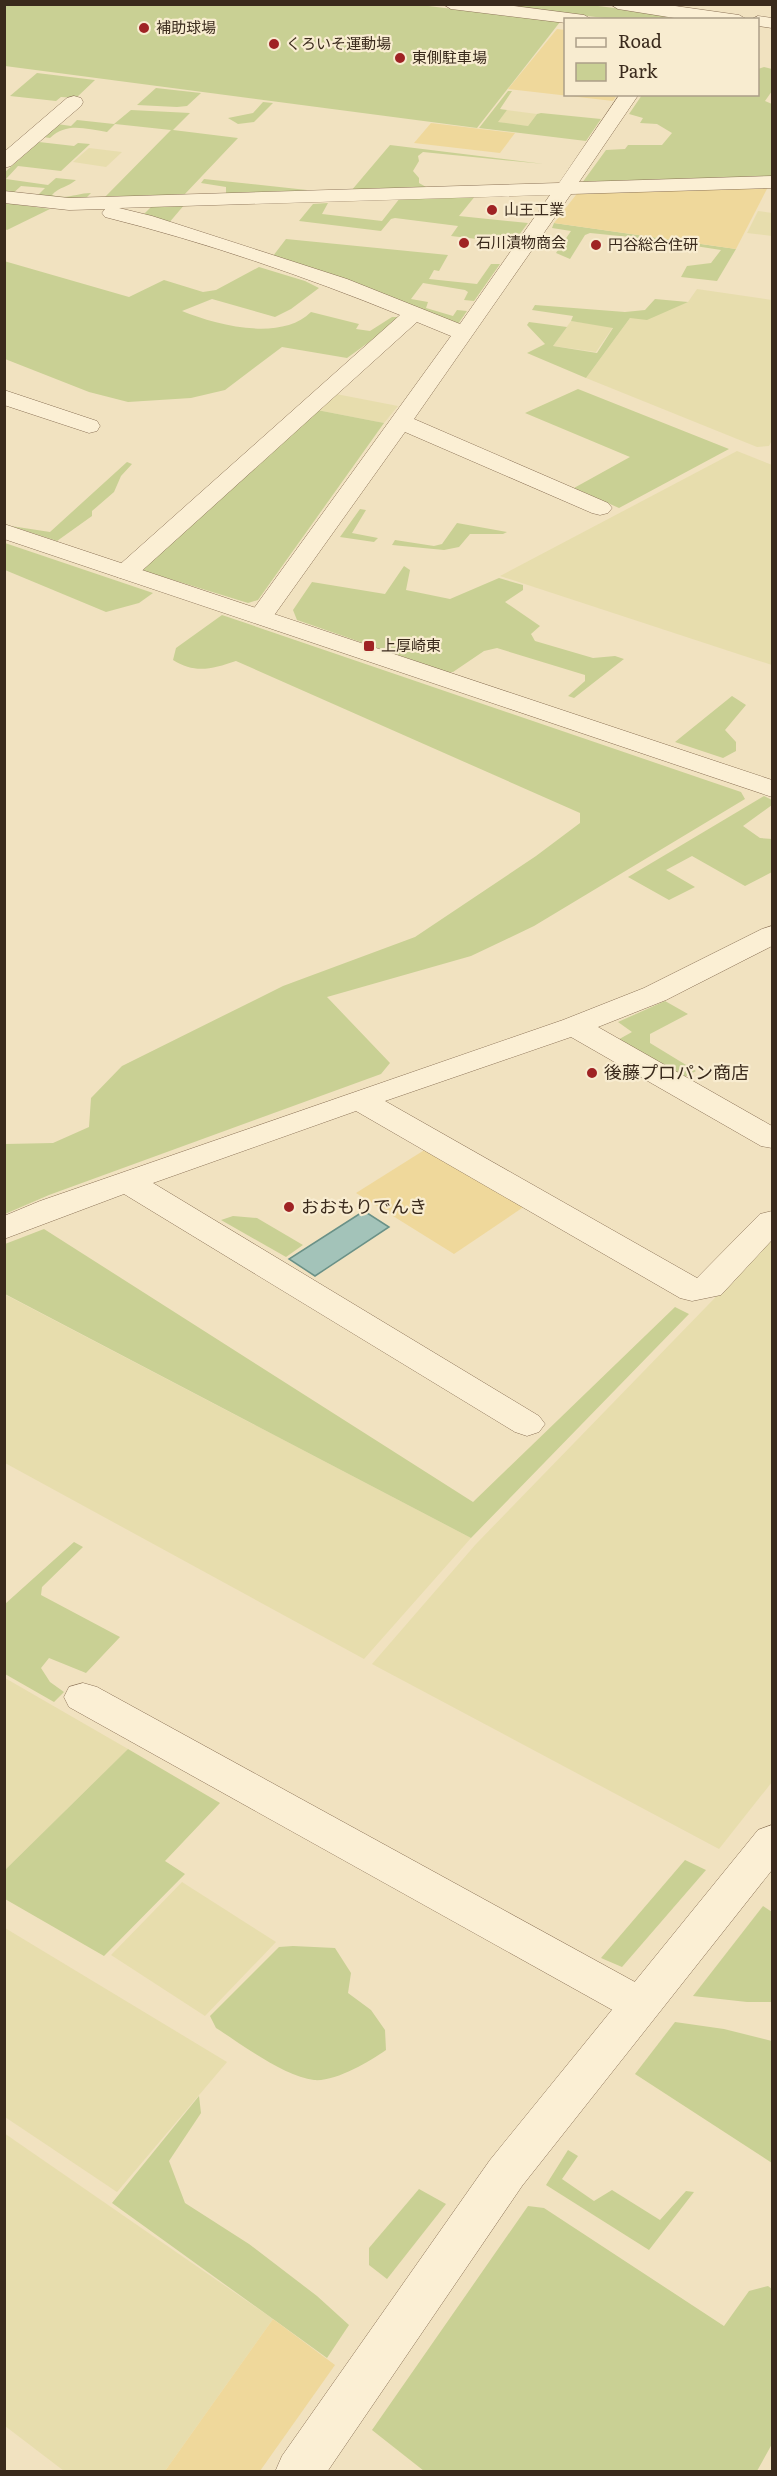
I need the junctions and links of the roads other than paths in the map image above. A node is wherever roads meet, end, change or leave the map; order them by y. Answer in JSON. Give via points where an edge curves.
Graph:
{"nodes":[{"id":1,"x":451,"y":4,"type":"edge"},
{"id":2,"x":618,"y":4,"type":"edge"},
{"id":3,"x":685,"y":13,"type":"edge"},
{"id":4,"x":567,"y":18,"type":"edge"},
{"id":5,"x":724,"y":18,"type":"edge"},
{"id":6,"x":629,"y":96,"type":"edge"},
{"id":7,"x":74,"y":102,"type":"dead end"},
{"id":8,"x":4,"y":162,"type":"edge"},
{"id":9,"x":772,"y":182,"type":"edge"},
{"id":10,"x":566,"y":188,"type":"junction"},
{"id":11,"x":4,"y":197,"type":"edge"},
{"id":12,"x":69,"y":204,"type":"junction"},
{"id":13,"x":415,"y":313,"type":"junction"},
{"id":14,"x":464,"y":334,"type":"junction"},
{"id":15,"x":4,"y":397,"type":"edge"},
{"id":16,"x":401,"y":422,"type":"junction"},
{"id":17,"x":89,"y":426,"type":"dead end"},
{"id":18,"x":600,"y":508,"type":"dead end"},
{"id":19,"x":4,"y":531,"type":"edge"},
{"id":20,"x":126,"y":572,"type":"junction"},
{"id":21,"x":261,"y":616,"type":"junction"},
{"id":22,"x":772,"y":789,"type":"edge"},
{"id":23,"x":772,"y":935,"type":"edge"},
{"id":24,"x":574,"y":1026,"type":"junction"},
{"id":25,"x":359,"y":1099,"type":"junction"},
{"id":26,"x":772,"y":1139,"type":"edge"},
{"id":27,"x":128,"y":1182,"type":"junction"},
{"id":28,"x":772,"y":1221,"type":"edge"},
{"id":29,"x":4,"y":1229,"type":"edge"},
{"id":30,"x":527,"y":1424,"type":"dead end"},
{"id":31,"x":83,"y":1697,"type":"dead end"},
{"id":32,"x":772,"y":1841,"type":"edge"},
{"id":33,"x":640,"y":2005,"type":"junction"},
{"id":34,"x":299,"y":2472,"type":"edge"}],
"edges":[{"from":1,"to":4,"type":"street"},
{"from":2,"to":3,"type":"street"},
{"from":3,"to":5,"type":"street"},
{"from":6,"to":10,"type":"street"},
{"from":7,"to":8,"type":"street"},
{"from":9,"to":10,"type":"street"},
{"from":10,"to":12,"type":"street"},
{"from":10,"to":14,"type":"street"},
{"from":11,"to":12,"type":"street"},
{"from":12,"to":13,"type":"street","via":[[145,220],[340,283]]},
{"from":13,"to":14,"type":"street"},
{"from":13,"to":20,"type":"street"},
{"from":14,"to":16,"type":"street"},
{"from":15,"to":17,"type":"street"},
{"from":16,"to":18,"type":"street"},
{"from":16,"to":21,"type":"street"},
{"from":19,"to":20,"type":"street"},
{"from":20,"to":21,"type":"street"},
{"from":21,"to":22,"type":"street"},
{"from":23,"to":24,"type":"street","via":[[655,994]]},
{"from":24,"to":25,"type":"street"},
{"from":24,"to":26,"type":"street"},
{"from":25,"to":27,"type":"street"},
{"from":25,"to":28,"type":"street","via":[[692,1290],[710,1287]]},
{"from":27,"to":29,"type":"street"},
{"from":27,"to":30,"type":"street"},
{"from":31,"to":33,"type":"street"},
{"from":32,"to":33,"type":"street"},
{"from":33,"to":34,"type":"street","via":[[500,2181]]}]}
